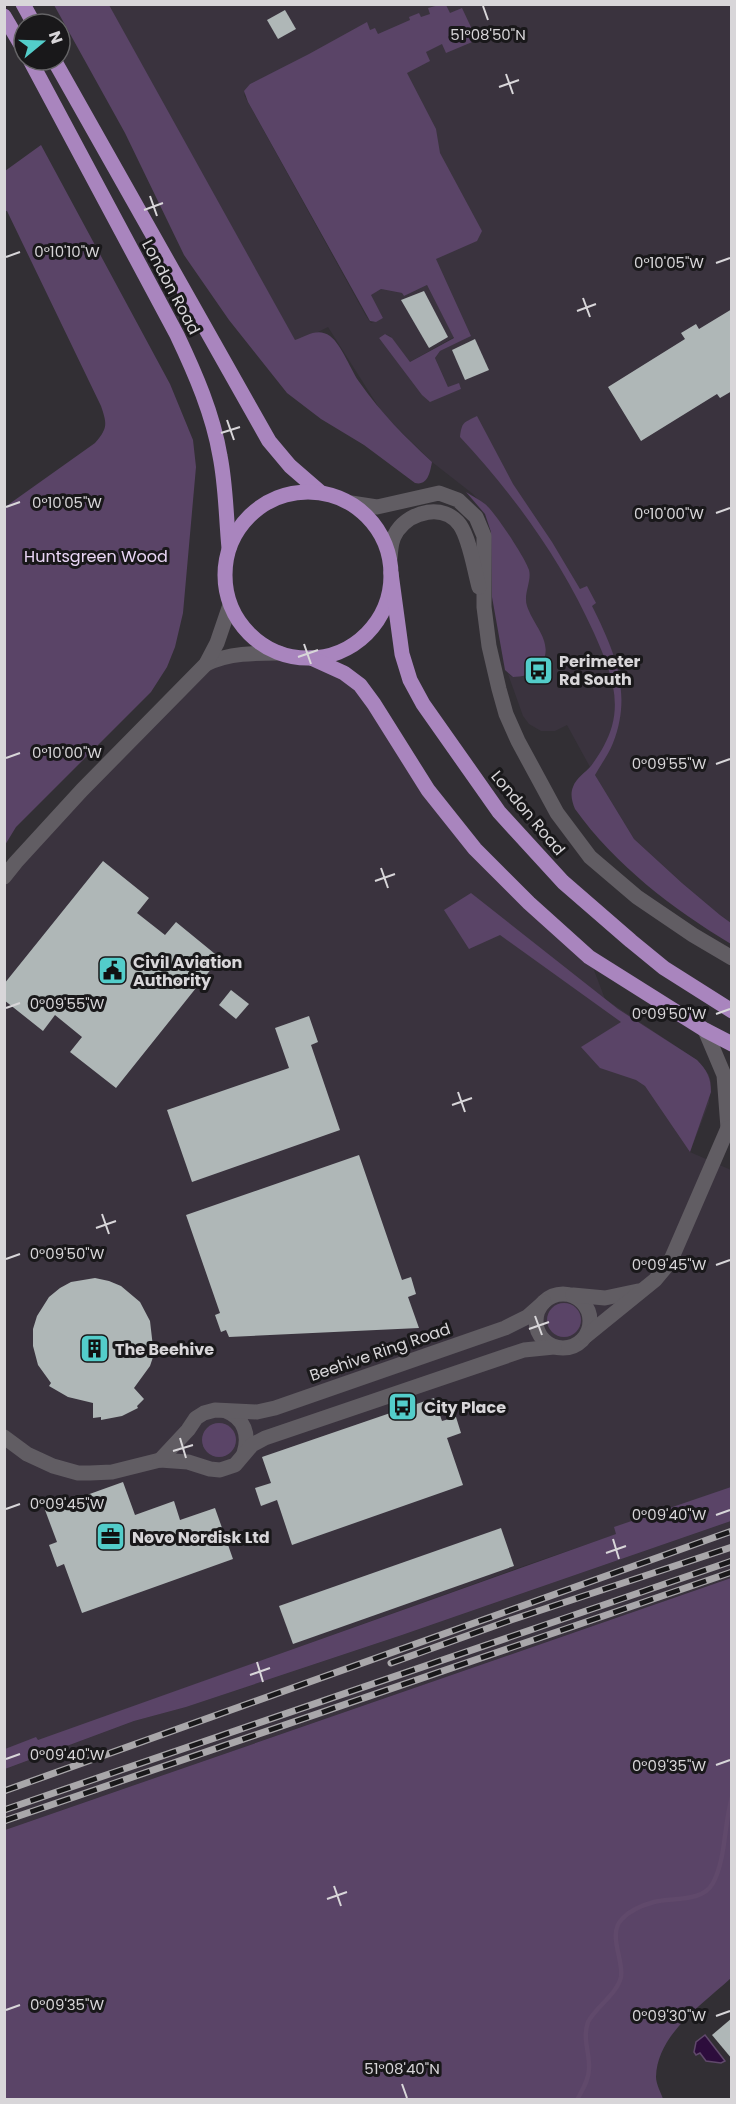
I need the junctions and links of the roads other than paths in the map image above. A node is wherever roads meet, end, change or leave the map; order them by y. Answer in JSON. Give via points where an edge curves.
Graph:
{"nodes":[{"id":1,"x":4,"y":16,"type":"edge"},
{"id":2,"x":12,"y":30,"type":"edge"},
{"id":3,"x":36,"y":72,"type":"edge"},
{"id":4,"x":61,"y":72,"type":"edge"},
{"id":5,"x":320,"y":492,"type":"junction"},
{"id":6,"x":351,"y":503,"type":"junction"},
{"id":7,"x":229,"y":548,"type":"junction"},
{"id":8,"x":391,"y":565,"type":"junction"},
{"id":9,"x":230,"y":605,"type":"junction"},
{"id":10,"x":484,"y":608,"type":"junction"},
{"id":11,"x":279,"y":653,"type":"junction"},
{"id":12,"x":311,"y":658,"type":"junction"},
{"id":13,"x":206,"y":664,"type":"junction"},
{"id":14,"x":4,"y":877,"type":"edge"},
{"id":15,"x":732,"y":958,"type":"edge"},
{"id":16,"x":732,"y":1011,"type":"edge"},
{"id":17,"x":705,"y":1030,"type":"junction"},
{"id":18,"x":732,"y":1044,"type":"edge"},
{"id":19,"x":730,"y":1128,"type":"edge"},
{"id":20,"x":646,"y":1288,"type":"junction"},
{"id":21,"x":567,"y":1294,"type":"junction"},
{"id":22,"x":544,"y":1302,"type":"junction"},
{"id":23,"x":586,"y":1336,"type":"junction"},
{"id":24,"x":554,"y":1347,"type":"junction"},
{"id":25,"x":219,"y":1410,"type":"junction"},
{"id":26,"x":188,"y":1430,"type":"junction"},
{"id":27,"x":4,"y":1437,"type":"edge"},
{"id":28,"x":244,"y":1452,"type":"junction"},
{"id":29,"x":160,"y":1460,"type":"junction"},
{"id":30,"x":200,"y":1465,"type":"junction"}],
"edges":[{"from":1,"to":2,"type":"main road"},
{"from":3,"to":7,"type":"main road","name":"London Road","via":[[194,372],[220,456]]},
{"from":4,"to":5,"type":"main road","name":"London Road","via":[[269,441]]},
{"from":5,"to":6,"type":"main road"},
{"from":5,"to":7,"type":"main road","via":[[299,492],[269,501],[247,517]]},
{"from":6,"to":8,"type":"main road","via":[[376,527]]},
{"from":6,"to":10,"type":"street","via":[[383,507],[438,493],[468,507],[484,536]]},
{"from":7,"to":9,"type":"main road","via":[[225,585]]},
{"from":8,"to":10,"type":"street","via":[[391,543],[404,523],[428,512],[444,513],[464,532]]},
{"from":8,"to":12,"type":"main road","via":[[388,605],[374,628],[338,653]]},
{"from":8,"to":16,"type":"main road","name":"London Road","via":[[402,654],[410,680],[499,812],[562,882],[664,968]]},
{"from":9,"to":11,"type":"main road","via":[[248,632]]},
{"from":9,"to":13,"type":"street"},
{"from":10,"to":15,"type":"street","via":[[506,714],[557,813],[590,856],[637,897]]},
{"from":11,"to":12,"type":"main road"},
{"from":11,"to":13,"type":"street","via":[[233,656]]},
{"from":12,"to":17,"type":"main road","via":[[360,685],[428,790],[475,849],[529,903],[589,957]]},
{"from":13,"to":14,"type":"street"},
{"from":17,"to":18,"type":"main road"},
{"from":17,"to":19,"type":"street","via":[[724,1076]]},
{"from":19,"to":20,"type":"street","via":[[674,1256]]},
{"from":20,"to":21,"type":"street","via":[[605,1298]]},
{"from":20,"to":23,"type":"street"},
{"from":21,"to":22,"type":"street"},
{"from":21,"to":23,"type":"street","via":[[577,1297],[587,1308],[590,1322]]},
{"from":22,"to":24,"type":"street","via":[[536,1326],[543,1339]]},
{"from":22,"to":25,"type":"street","name":"Beehive Ring Road","via":[[527,1317],[505,1328],[275,1408],[257,1412]]},
{"from":23,"to":24,"type":"street","via":[[571,1347]]},
{"from":24,"to":28,"type":"street","via":[[524,1350],[265,1438]]},
{"from":25,"to":26,"type":"street","name":"Beehive Ring Road","via":[[200,1415]]},
{"from":25,"to":28,"type":"street","via":[[233,1414],[243,1425],[247,1439]]},
{"from":26,"to":29,"type":"street","name":"Beehive Ring Road"},
{"from":26,"to":30,"type":"street","via":[[188,1450]]},
{"from":27,"to":29,"type":"street","via":[[32,1457],[78,1473],[112,1472]]},
{"from":28,"to":30,"type":"street","via":[[235,1465],[226,1469]]},
{"from":29,"to":30,"type":"street"}]}
